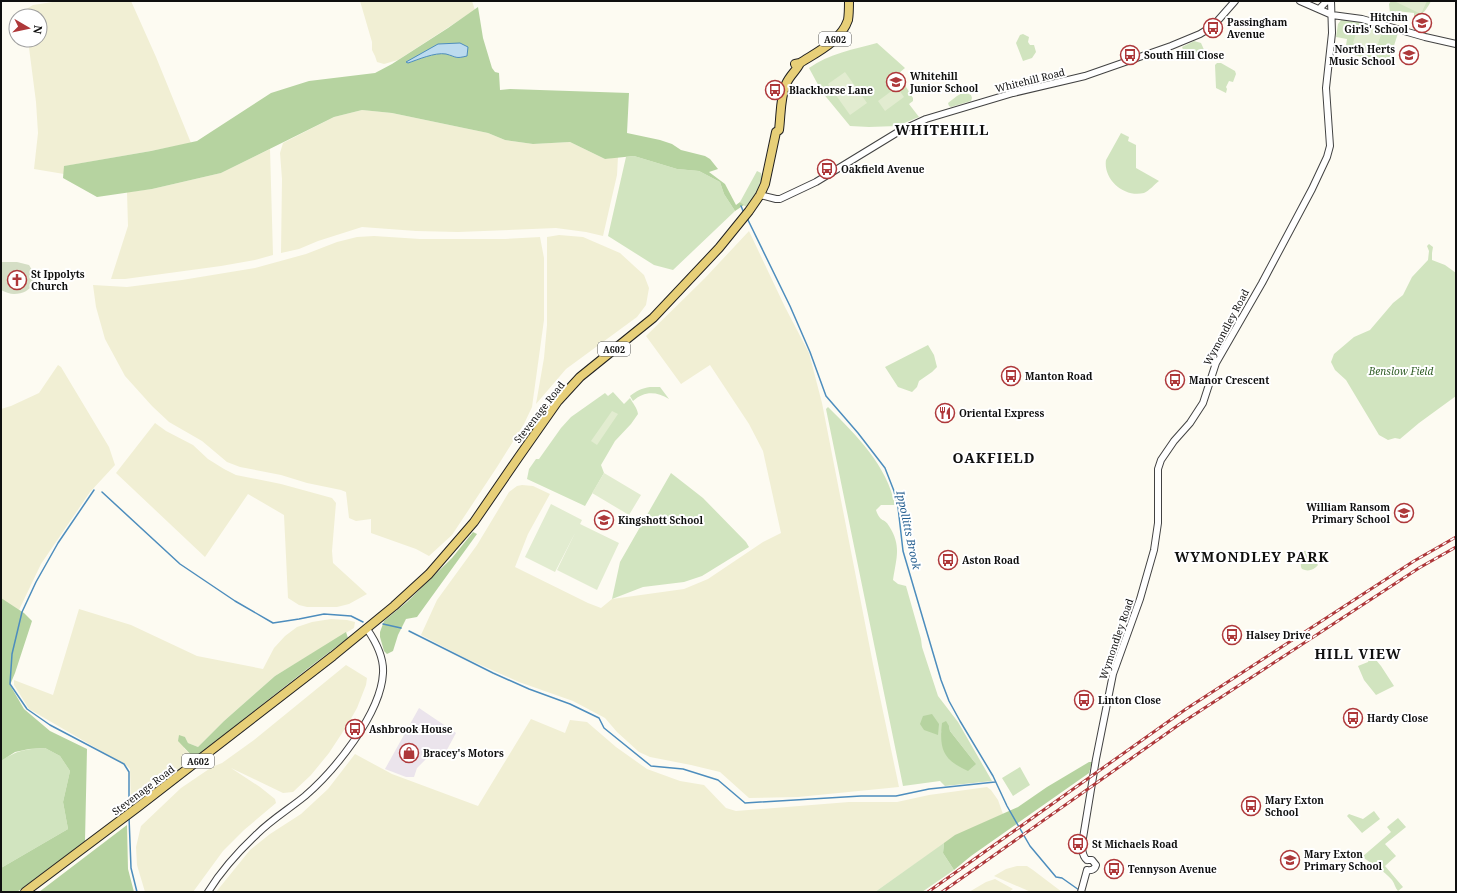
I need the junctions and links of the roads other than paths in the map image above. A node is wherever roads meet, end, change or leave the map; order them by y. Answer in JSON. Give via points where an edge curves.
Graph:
{"nodes":[{"id":1,"x":849,"y":1,"type":"edge"},
{"id":2,"x":1235,"y":1,"type":"edge"},
{"id":3,"x":1300,"y":1,"type":"edge"},
{"id":4,"x":1327,"y":1,"type":"edge"},
{"id":5,"x":1332,"y":4,"type":"edge"},
{"id":6,"x":1319,"y":9,"type":"junction"},
{"id":7,"x":1332,"y":15,"type":"junction"},
{"id":8,"x":1341,"y":15,"type":"junction"},
{"id":9,"x":1332,"y":22,"type":"junction"},
{"id":10,"x":1456,"y":44,"type":"edge"},
{"id":11,"x":760,"y":195,"type":"junction"},
{"id":12,"x":367,"y":629,"type":"junction"},
{"id":13,"x":1087,"y":860,"type":"junction"},
{"id":14,"x":1088,"y":870,"type":"junction"},
{"id":15,"x":26,"y":892,"type":"edge"},
{"id":16,"x":208,"y":892,"type":"edge"},
{"id":17,"x":1081,"y":892,"type":"edge"}],
"edges":[{"from":1,"to":11,"type":"main road","name":"Stevenage Road","number":"A602","via":[[848,19],[840,34],[795,64],[783,80],[776,112],[776,132],[768,172]]},
{"from":2,"to":11,"type":"street","name":"Whitehill Road","via":[[1213,26],[1172,46],[1085,76],[1013,93],[926,119],[902,130],[816,182],[780,199]]},
{"from":3,"to":6,"type":"street"},
{"from":4,"to":6,"type":"street"},
{"from":5,"to":7,"type":"street","name":"Wymondley Road"},
{"from":5,"to":8,"type":"street"},
{"from":6,"to":7,"type":"street"},
{"from":7,"to":8,"type":"street"},
{"from":7,"to":9,"type":"street","name":"Wymondley Road"},
{"from":8,"to":9,"type":"street"},
{"from":8,"to":10,"type":"street"},
{"from":9,"to":13,"type":"street","name":"Wymondley Road","via":[[1326,88],[1330,146],[1323,167],[1262,283],[1216,363],[1203,403],[1161,460],[1158,469],[1158,523],[1154,550],[1140,599],[1113,674],[1083,838],[1082,850]]},
{"from":11,"to":12,"type":"main road","name":"Stevenage Road","number":"A602","via":[[719,248],[658,312],[580,377],[558,401],[474,522],[414,589]]},
{"from":12,"to":15,"type":"main road","name":"Stevenage Road","number":"A602"},
{"from":12,"to":16,"type":"street","via":[[378,647],[383,672],[380,691],[359,734],[320,782],[257,834]]},
{"from":13,"to":14,"type":"street","via":[[1084,866]]},
{"from":13,"to":14,"type":"street","via":[[1094,860],[1096,865],[1092,871]]},
{"from":14,"to":17,"type":"street"}]}
